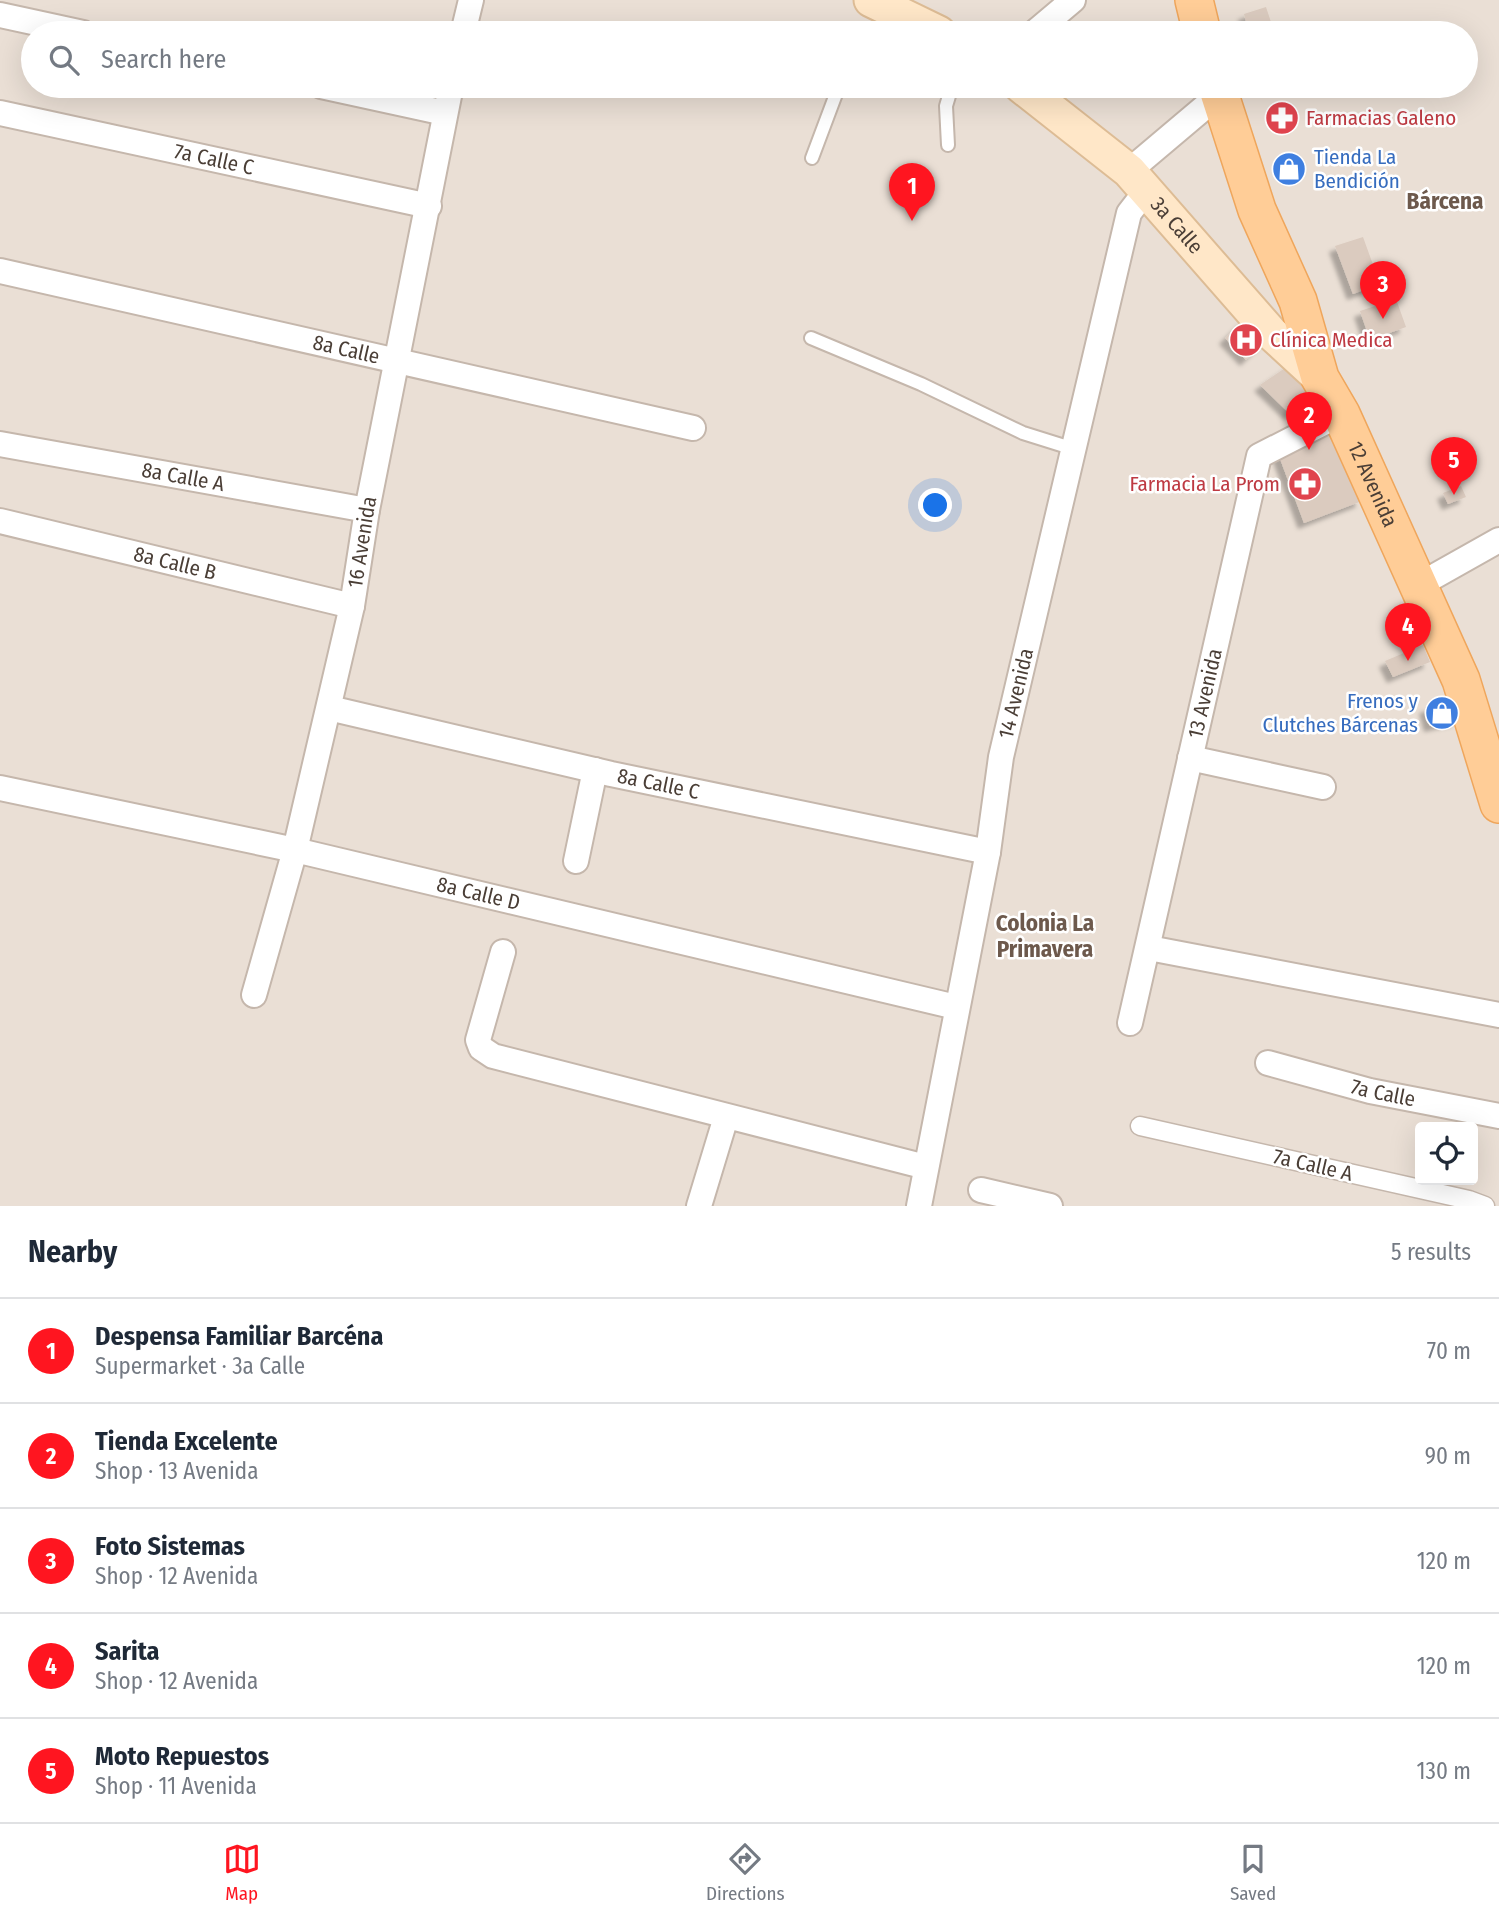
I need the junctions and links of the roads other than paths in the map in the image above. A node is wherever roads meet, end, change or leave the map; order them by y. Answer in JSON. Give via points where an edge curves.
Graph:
{"nodes":[{"id":1,"x":471,"y":0,"type":"edge"},
{"id":2,"x":871,"y":0,"type":"edge"},
{"id":3,"x":1073,"y":0,"type":"edge"},
{"id":4,"x":1194,"y":0,"type":"edge"},
{"id":5,"x":0,"y":15,"type":"edge"},
{"id":6,"x":28,"y":21,"type":"edge"},
{"id":7,"x":466,"y":21,"type":"edge"},
{"id":8,"x":914,"y":21,"type":"edge"},
{"id":9,"x":1048,"y":21,"type":"edge"},
{"id":10,"x":1199,"y":21,"type":"edge"},
{"id":11,"x":376,"y":98,"type":"edge"},
{"id":12,"x":448,"y":98,"type":"edge"},
{"id":13,"x":834,"y":98,"type":"edge"},
{"id":14,"x":948,"y":98,"type":"edge"},
{"id":15,"x":1036,"y":98,"type":"edge"},
{"id":16,"x":1211,"y":98,"type":"edge"},
{"id":17,"x":1221,"y":98,"type":"edge"},
{"id":18,"x":0,"y":113,"type":"edge"},
{"id":19,"x":445,"y":113,"type":"junction"},
{"id":20,"x":948,"y":145,"type":"dead end"},
{"id":21,"x":812,"y":158,"type":"dead end"},
{"id":22,"x":1138,"y":181,"type":"junction"},
{"id":23,"x":429,"y":206,"type":"junction"},
{"id":24,"x":0,"y":271,"type":"edge"},
{"id":25,"x":811,"y":338,"type":"dead end"},
{"id":26,"x":397,"y":363,"type":"junction"},
{"id":27,"x":1320,"y":378,"type":"junction"},
{"id":28,"x":1341,"y":414,"type":"junction"},
{"id":29,"x":694,"y":428,"type":"dead end"},
{"id":30,"x":0,"y":444,"type":"edge"},
{"id":31,"x":1074,"y":449,"type":"junction"},
{"id":32,"x":367,"y":510,"type":"junction"},
{"id":33,"x":0,"y":521,"type":"edge"},
{"id":34,"x":1499,"y":540,"type":"edge"},
{"id":35,"x":1419,"y":585,"type":"junction"},
{"id":36,"x":352,"y":606,"type":"junction"},
{"id":37,"x":329,"y":708,"type":"junction"},
{"id":38,"x":1190,"y":758,"type":"junction"},
{"id":39,"x":594,"y":770,"type":"junction"},
{"id":40,"x":1323,"y":786,"type":"dead end"},
{"id":41,"x":0,"y":788,"type":"edge"},
{"id":42,"x":1499,"y":804,"type":"edge"},
{"id":43,"x":295,"y":850,"type":"junction"},
{"id":44,"x":988,"y":852,"type":"junction"},
{"id":45,"x":576,"y":861,"type":"dead end"},
{"id":46,"x":1149,"y":948,"type":"junction"},
{"id":47,"x":503,"y":953,"type":"dead end"},
{"id":48,"x":254,"y":995,"type":"dead end"},
{"id":49,"x":956,"y":1007,"type":"junction"},
{"id":50,"x":1499,"y":1015,"type":"edge"},
{"id":51,"x":1130,"y":1023,"type":"dead end"},
{"id":52,"x":1268,"y":1063,"type":"dead end"},
{"id":53,"x":1499,"y":1116,"type":"edge"},
{"id":54,"x":726,"y":1117,"type":"junction"},
{"id":55,"x":1140,"y":1126,"type":"dead end"},
{"id":56,"x":926,"y":1167,"type":"junction"},
{"id":57,"x":981,"y":1190,"type":"dead end"},
{"id":58,"x":699,"y":1206,"type":"edge"},
{"id":59,"x":919,"y":1206,"type":"edge"},
{"id":60,"x":1050,"y":1206,"type":"edge"},
{"id":61,"x":1485,"y":1206,"type":"edge"}],
"edges":[{"from":1,"to":7,"type":"street"},
{"from":2,"to":8,"type":"main road"},
{"from":3,"to":9,"type":"street"},
{"from":4,"to":10,"type":"main road"},
{"from":5,"to":6,"type":"street"},
{"from":11,"to":19,"type":"street"},
{"from":12,"to":19,"type":"street","name":"16 Avenida"},
{"from":13,"to":21,"type":"lane"},
{"from":14,"to":20,"type":"lane"},
{"from":15,"to":22,"type":"main road","name":"3a Calle"},
{"from":16,"to":22,"type":"street","name":"14 Avenida"},
{"from":17,"to":27,"type":"main road","name":"12 Avenida","via":[[1257,210],[1298,301]]},
{"from":18,"to":23,"type":"street","name":"7a Calle C"},
{"from":19,"to":23,"type":"street","name":"16 Avenida"},
{"from":22,"to":27,"type":"main road","name":"3a Calle","via":[[1271,333]]},
{"from":22,"to":31,"type":"street","name":"14 Avenida"},
{"from":23,"to":26,"type":"street","name":"16 Avenida"},
{"from":24,"to":26,"type":"street","name":"8a Calle"},
{"from":25,"to":31,"type":"lane","via":[[1023,433]]},
{"from":26,"to":29,"type":"street","name":"8a Calle"},
{"from":26,"to":32,"type":"street","name":"16 Avenida"},
{"from":27,"to":28,"type":"main road","name":"12 Avenida"},
{"from":28,"to":35,"type":"main road","name":"12 Avenida"},
{"from":28,"to":38,"type":"street","name":"13 Avenida","via":[[1258,456]]},
{"from":30,"to":32,"type":"street","name":"8a Calle A"},
{"from":31,"to":44,"type":"street","name":"14 Avenida","via":[[1001,757]]},
{"from":32,"to":36,"type":"street","name":"16 Avenida"},
{"from":33,"to":36,"type":"street","name":"8a Calle B"},
{"from":34,"to":35,"type":"street"},
{"from":35,"to":42,"type":"main road","name":"12 Avenida","via":[[1461,680]]},
{"from":36,"to":37,"type":"street","name":"16 Avenida"},
{"from":37,"to":39,"type":"street","name":"8a Calle C"},
{"from":37,"to":43,"type":"street","name":"16 Avenida"},
{"from":38,"to":40,"type":"street"},
{"from":38,"to":46,"type":"street","name":"13 Avenida"},
{"from":39,"to":44,"type":"street","name":"8a Calle C"},
{"from":39,"to":45,"type":"street"},
{"from":41,"to":43,"type":"street","name":"8a Calle D"},
{"from":43,"to":48,"type":"street","name":"16 Avenida"},
{"from":43,"to":49,"type":"street","name":"8a Calle D"},
{"from":44,"to":49,"type":"street","name":"14 Avenida"},
{"from":46,"to":50,"type":"street"},
{"from":46,"to":51,"type":"street","name":"13 Avenida"},
{"from":47,"to":54,"type":"street","via":[[478,1040],[481,1048],[523,1065]]},
{"from":49,"to":56,"type":"street","name":"14 Avenida"},
{"from":52,"to":53,"type":"street","name":"7a Calle","via":[[1370,1091]]},
{"from":54,"to":56,"type":"street"},
{"from":54,"to":58,"type":"street"},
{"from":55,"to":61,"type":"street","name":"7a Calle A"},
{"from":56,"to":59,"type":"street","name":"14 Avenida"},
{"from":57,"to":60,"type":"street"}]}
